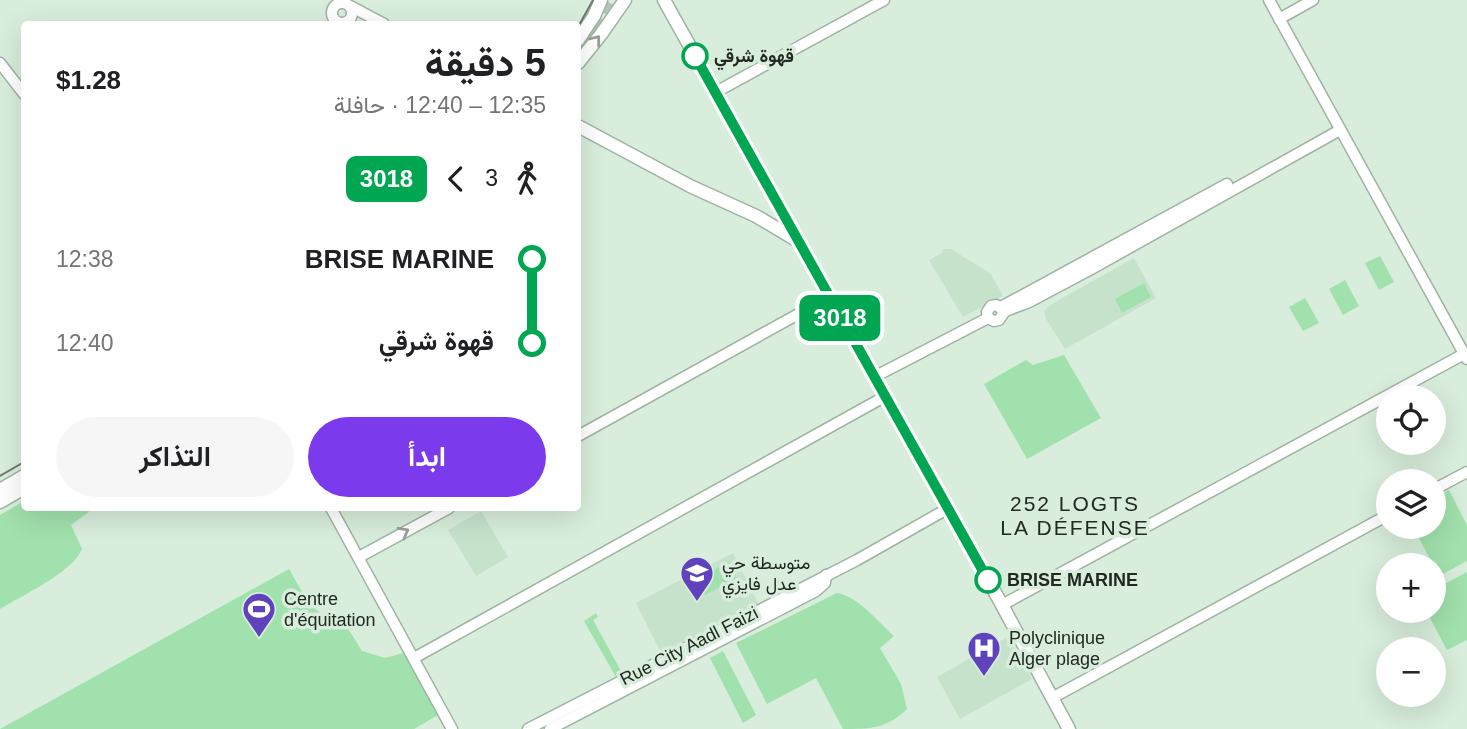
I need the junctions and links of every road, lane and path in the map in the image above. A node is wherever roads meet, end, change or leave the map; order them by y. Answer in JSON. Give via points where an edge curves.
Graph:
{"nodes":[{"id":1,"x":323,"y":0,"type":"edge"},
{"id":2,"x":601,"y":0,"type":"edge"},
{"id":3,"x":619,"y":0,"type":"edge"},
{"id":4,"x":625,"y":0,"type":"edge"},
{"id":5,"x":664,"y":0,"type":"edge"},
{"id":6,"x":884,"y":0,"type":"edge"},
{"id":7,"x":1269,"y":0,"type":"edge"},
{"id":8,"x":1300,"y":0,"type":"edge"},
{"id":9,"x":1314,"y":0,"type":"edge"},
{"id":10,"x":345,"y":3,"type":"edge"},
{"id":11,"x":613,"y":16,"type":"junction"},
{"id":12,"x":1278,"y":16,"type":"junction"},
{"id":13,"x":330,"y":18,"type":"edge"},
{"id":14,"x":349,"y":21,"type":"edge"},
{"id":15,"x":378,"y":21,"type":"edge"},
{"id":16,"x":581,"y":36,"type":"edge"},
{"id":17,"x":581,"y":59,"type":"edge"},
{"id":18,"x":0,"y":63,"type":"edge"},
{"id":19,"x":21,"y":90,"type":"edge"},
{"id":20,"x":716,"y":92,"type":"junction"},
{"id":21,"x":1339,"y":127,"type":"junction"},
{"id":22,"x":581,"y":128,"type":"edge"},
{"id":23,"x":779,"y":204,"type":"junction"},
{"id":24,"x":756,"y":216,"type":"junction"},
{"id":25,"x":771,"y":221,"type":"junction"},
{"id":26,"x":791,"y":228,"type":"junction"},
{"id":27,"x":799,"y":242,"type":"junction"},
{"id":28,"x":829,"y":297,"type":"junction"},
{"id":29,"x":1466,"y":356,"type":"edge"},
{"id":30,"x":873,"y":375,"type":"junction"},
{"id":31,"x":884,"y":397,"type":"junction"},
{"id":32,"x":581,"y":434,"type":"edge"},
{"id":33,"x":1467,"y":472,"type":"edge"},
{"id":34,"x":21,"y":480,"type":"edge"},
{"id":35,"x":21,"y":482,"type":"edge"},
{"id":36,"x":1446,"y":483,"type":"edge"},
{"id":37,"x":0,"y":490,"type":"edge"},
{"id":38,"x":0,"y":502,"type":"edge"},
{"id":39,"x":947,"y":509,"type":"junction"},
{"id":40,"x":333,"y":511,"type":"edge"},
{"id":41,"x":443,"y":511,"type":"edge"},
{"id":42,"x":1376,"y":522,"type":"edge"},
{"id":43,"x":359,"y":557,"type":"junction"},
{"id":44,"x":826,"y":575,"type":"junction"},
{"id":45,"x":1002,"y":605,"type":"junction"},
{"id":46,"x":414,"y":658,"type":"junction"},
{"id":47,"x":1052,"y":698,"type":"junction"},
{"id":48,"x":452,"y":729,"type":"edge"},
{"id":49,"x":528,"y":729,"type":"edge"},
{"id":50,"x":550,"y":729,"type":"edge"},
{"id":51,"x":1069,"y":729,"type":"edge"}],
"edges":[{"from":1,"to":13,"type":"main road"},
{"from":2,"to":16,"type":"main road"},
{"from":3,"to":11,"type":"main road"},
{"from":4,"to":11,"type":"main road"},
{"from":5,"to":20,"type":"main road"},
{"from":6,"to":20,"type":"main road"},
{"from":7,"to":12,"type":"main road"},
{"from":8,"to":12,"type":"main road"},
{"from":9,"to":12,"type":"main road"},
{"from":10,"to":13,"type":"main road","via":[[336,5]]},
{"from":10,"to":14,"type":"main road","via":[[353,13]]},
{"from":10,"to":15,"type":"main road"},
{"from":17,"to":11,"type":"main road","one_way":true},
{"from":12,"to":21,"type":"main road"},
{"from":18,"to":19,"type":"main road"},
{"from":20,"to":23,"type":"main road"},
{"from":21,"to":29,"type":"main road"},
{"from":21,"to":30,"type":"main road","via":[[1093,268],[1029,302],[1002,310],[999,320],[988,315]]},
{"from":22,"to":24,"type":"main road"},
{"from":23,"to":25,"type":"main road","via":[[780,214]]},
{"from":23,"to":26,"type":"main road"},
{"from":24,"to":25,"type":"main road"},
{"from":24,"to":27,"type":"main road"},
{"from":25,"to":26,"type":"main road"},
{"from":26,"to":27,"type":"main road"},
{"from":27,"to":28,"type":"main road"},
{"from":28,"to":30,"type":"main road"},
{"from":28,"to":32,"type":"main road"},
{"from":29,"to":45,"type":"main road"},
{"from":30,"to":31,"type":"main road"},
{"from":31,"to":39,"type":"main road"},
{"from":31,"to":46,"type":"main road"},
{"from":33,"to":36,"type":"main road"},
{"from":34,"to":37,"type":"main road"},
{"from":35,"to":38,"type":"main road"},
{"from":39,"to":44,"type":"main road"},
{"from":39,"to":45,"type":"main road"},
{"from":40,"to":43,"type":"main road"},
{"from":43,"to":41,"type":"main road","one_way":true},
{"from":42,"to":47,"type":"main road"},
{"from":43,"to":46,"type":"main road"},
{"from":44,"to":49,"type":"main road","name":"Rue City Aadl Faizi"},
{"from":44,"to":50,"type":"main road","name":"Rue City Aadl Faizi","via":[[816,592]]},
{"from":45,"to":47,"type":"main road"},
{"from":46,"to":48,"type":"main road"},
{"from":47,"to":51,"type":"main road"}]}
